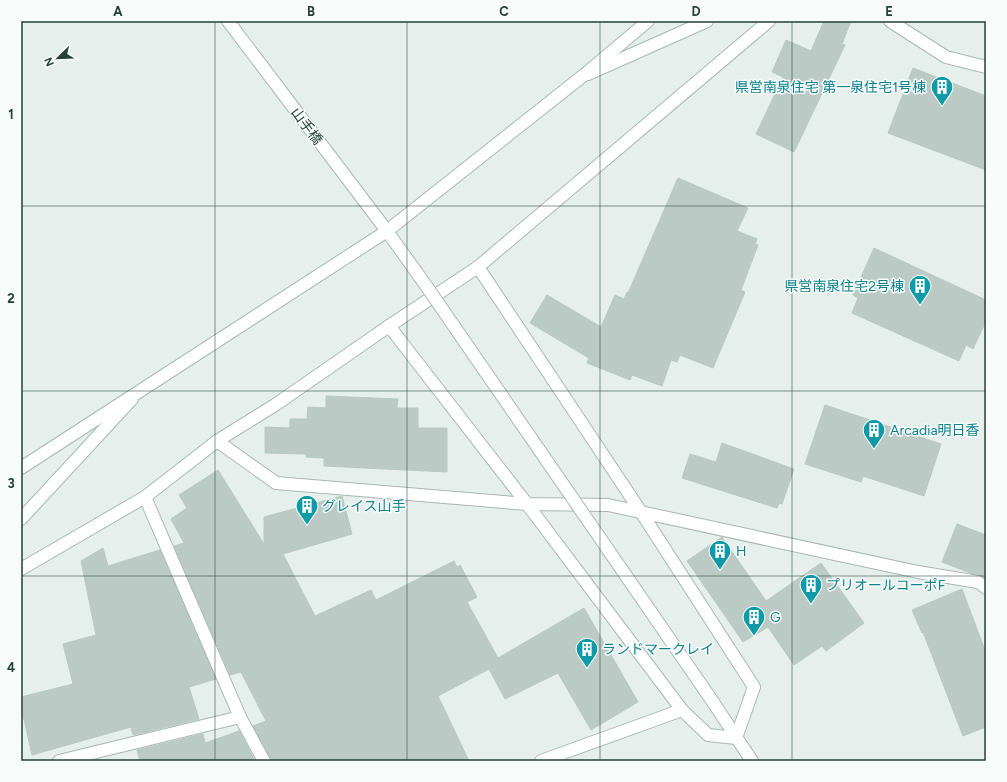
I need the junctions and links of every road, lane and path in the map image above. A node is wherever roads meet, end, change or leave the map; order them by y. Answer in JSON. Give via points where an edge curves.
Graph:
{"nodes":[{"id":1,"x":228,"y":21,"type":"edge"},
{"id":2,"x":648,"y":21,"type":"edge"},
{"id":3,"x":707,"y":21,"type":"edge"},
{"id":4,"x":769,"y":21,"type":"edge"},
{"id":5,"x":890,"y":21,"type":"edge"},
{"id":6,"x":986,"y":67,"type":"edge"},
{"id":7,"x":584,"y":75,"type":"junction"},
{"id":8,"x":387,"y":231,"type":"junction"},
{"id":9,"x":478,"y":267,"type":"junction"},
{"id":10,"x":389,"y":326,"type":"junction"},
{"id":11,"x":136,"y":394,"type":"junction"},
{"id":12,"x":217,"y":441,"type":"junction"},
{"id":13,"x":21,"y":468,"type":"edge"},
{"id":14,"x":145,"y":497,"type":"junction"},
{"id":15,"x":527,"y":504,"type":"junction"},
{"id":16,"x":640,"y":512,"type":"junction"},
{"id":17,"x":21,"y":519,"type":"edge"},
{"id":18,"x":21,"y":569,"type":"edge"},
{"id":19,"x":986,"y":588,"type":"edge"},
{"id":20,"x":682,"y":710,"type":"junction"},
{"id":21,"x":240,"y":717,"type":"junction"},
{"id":22,"x":736,"y":738,"type":"junction"},
{"id":23,"x":59,"y":761,"type":"edge"},
{"id":24,"x":264,"y":761,"type":"edge"},
{"id":25,"x":542,"y":761,"type":"edge"},
{"id":26,"x":752,"y":761,"type":"edge"}],
"edges":[{"from":1,"to":8,"type":"street","name":"山手橋"},
{"from":2,"to":7,"type":"street"},
{"from":3,"to":7,"type":"street"},
{"from":4,"to":9,"type":"street"},
{"from":5,"to":6,"type":"street","via":[[946,57]]},
{"from":7,"to":8,"type":"street"},
{"from":8,"to":11,"type":"street"},
{"from":8,"to":22,"type":"street","name":"山手橋","bridge":true},
{"from":9,"to":10,"type":"street"},
{"from":9,"to":16,"type":"street"},
{"from":10,"to":12,"type":"street","via":[[275,405]]},
{"from":10,"to":15,"type":"street"},
{"from":11,"to":13,"type":"street"},
{"from":11,"to":17,"type":"street"},
{"from":12,"to":14,"type":"street"},
{"from":12,"to":15,"type":"street","via":[[276,484]]},
{"from":14,"to":18,"type":"street"},
{"from":14,"to":21,"type":"street"},
{"from":15,"to":16,"type":"street","via":[[608,505]]},
{"from":15,"to":20,"type":"street"},
{"from":16,"to":19,"type":"street","via":[[918,572],[978,582]]},
{"from":16,"to":22,"type":"street","via":[[754,687]]},
{"from":20,"to":22,"type":"street","via":[[708,735]]},
{"from":20,"to":25,"type":"street"},
{"from":21,"to":23,"type":"street"},
{"from":21,"to":24,"type":"street"},
{"from":22,"to":26,"type":"street","name":"山手橋"}]}
